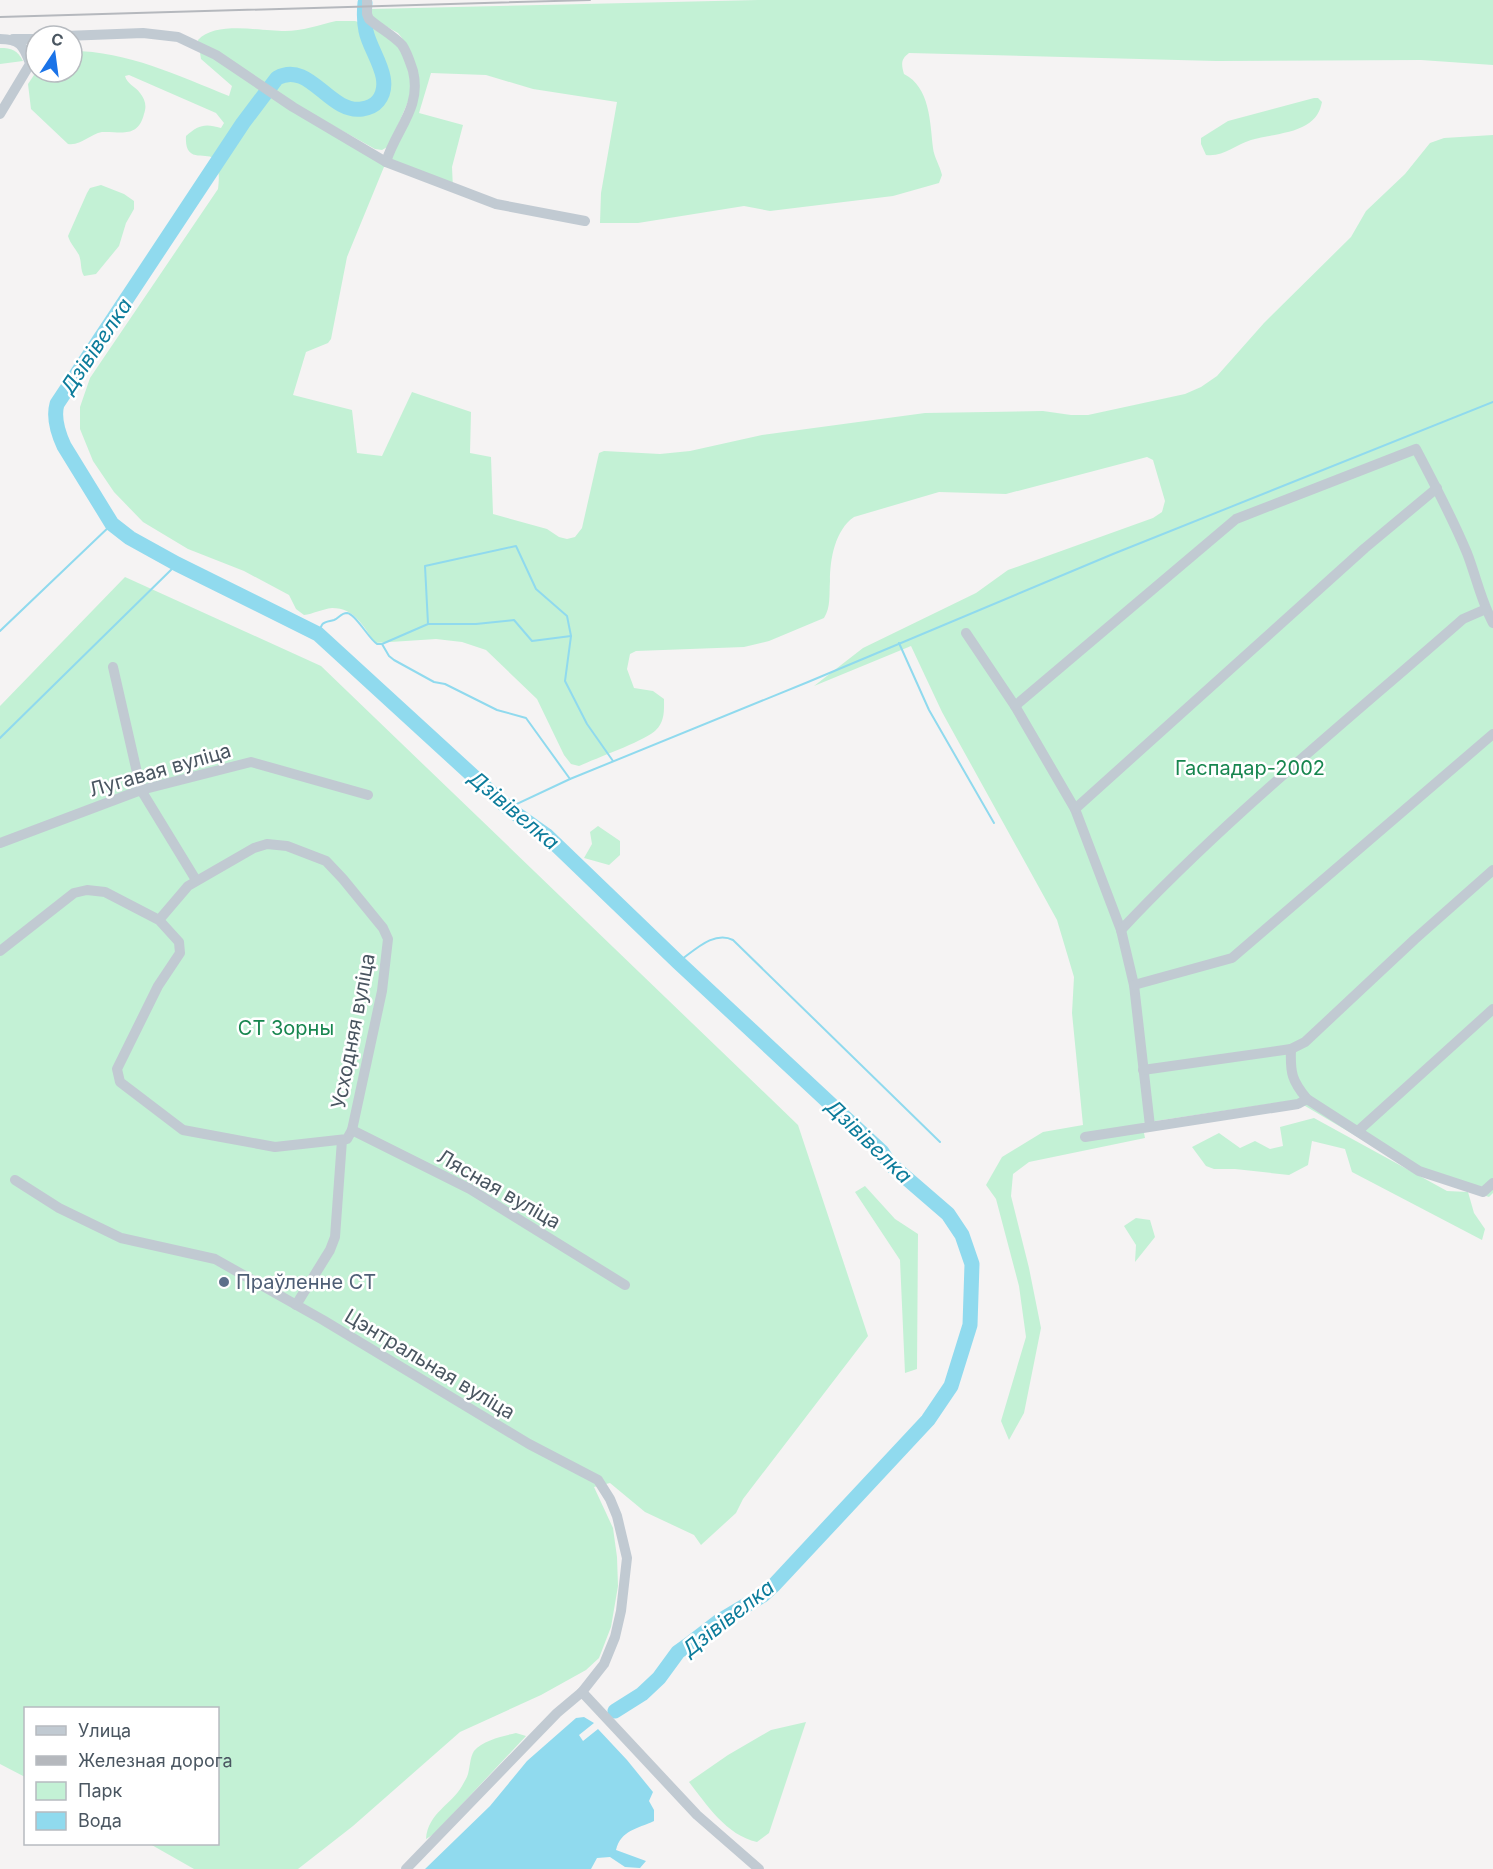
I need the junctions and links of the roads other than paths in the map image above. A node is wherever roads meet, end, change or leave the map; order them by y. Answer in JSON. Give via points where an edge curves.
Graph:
{"nodes":[{"id":1,"x":367,"y":0,"type":"edge"},
{"id":2,"x":84,"y":35,"type":"edge"},
{"id":3,"x":0,"y":39,"type":"edge"},
{"id":4,"x":13,"y":39,"type":"junction"},
{"id":5,"x":24,"y":39,"type":"edge"},
{"id":6,"x":24,"y":49,"type":"edge"},
{"id":7,"x":24,"y":73,"type":"edge"},
{"id":8,"x":0,"y":114,"type":"edge"},
{"id":9,"x":386,"y":162,"type":"junction"},
{"id":10,"x":585,"y":221,"type":"dead end"},
{"id":11,"x":1437,"y":488,"type":"junction"},
{"id":12,"x":1485,"y":609,"type":"junction"},
{"id":13,"x":1493,"y":623,"type":"edge"},
{"id":14,"x":966,"y":633,"type":"dead end"},
{"id":15,"x":113,"y":668,"type":"dead end"},
{"id":16,"x":1015,"y":706,"type":"junction"},
{"id":17,"x":1493,"y":734,"type":"edge"},
{"id":18,"x":141,"y":790,"type":"junction"},
{"id":19,"x":368,"y":795,"type":"dead end"},
{"id":20,"x":1076,"y":809,"type":"junction"},
{"id":21,"x":0,"y":843,"type":"edge"},
{"id":22,"x":1493,"y":870,"type":"edge"},
{"id":23,"x":196,"y":880,"type":"junction"},
{"id":24,"x":159,"y":920,"type":"junction"},
{"id":25,"x":1121,"y":930,"type":"junction"},
{"id":26,"x":0,"y":951,"type":"edge"},
{"id":27,"x":1134,"y":985,"type":"junction"},
{"id":28,"x":1493,"y":1010,"type":"edge"},
{"id":29,"x":1292,"y":1049,"type":"junction"},
{"id":30,"x":1143,"y":1070,"type":"junction"},
{"id":31,"x":1307,"y":1100,"type":"junction"},
{"id":32,"x":1150,"y":1126,"type":"junction"},
{"id":33,"x":352,"y":1131,"type":"junction"},
{"id":34,"x":1358,"y":1131,"type":"junction"},
{"id":35,"x":1085,"y":1137,"type":"dead end"},
{"id":36,"x":342,"y":1140,"type":"junction"},
{"id":37,"x":15,"y":1180,"type":"dead end"},
{"id":38,"x":1493,"y":1183,"type":"edge"},
{"id":39,"x":625,"y":1285,"type":"dead end"},
{"id":40,"x":296,"y":1305,"type":"junction"},
{"id":41,"x":582,"y":1692,"type":"junction"},
{"id":42,"x":406,"y":1869,"type":"edge"},
{"id":43,"x":759,"y":1869,"type":"edge"}],
"edges":[{"from":1,"to":9,"type":"street","via":[[369,19],[405,51],[416,89]]},
{"from":2,"to":9,"type":"street","via":[[143,33],[178,37],[216,55],[277,97]]},
{"from":3,"to":4,"type":"street"},
{"from":4,"to":5,"type":"street"},
{"from":4,"to":6,"type":"street"},
{"from":7,"to":8,"type":"street"},
{"from":9,"to":10,"type":"street","via":[[496,204]]},
{"from":11,"to":12,"type":"street","via":[[1467,555]]},
{"from":11,"to":16,"type":"street","via":[[1416,449],[1236,519]]},
{"from":11,"to":20,"type":"street","via":[[1365,548]]},
{"from":12,"to":13,"type":"street"},
{"from":12,"to":25,"type":"street","via":[[1463,619],[1285,774]]},
{"from":14,"to":16,"type":"street"},
{"from":15,"to":18,"type":"street"},
{"from":16,"to":20,"type":"street"},
{"from":17,"to":27,"type":"street","via":[[1232,958]]},
{"from":18,"to":19,"type":"street","name":"Лугавая вуліца","via":[[251,762]]},
{"from":18,"to":21,"type":"street","name":"Лугавая вуліца"},
{"from":18,"to":23,"type":"street"},
{"from":20,"to":25,"type":"street"},
{"from":22,"to":29,"type":"street","via":[[1305,1042]]},
{"from":23,"to":24,"type":"street"},
{"from":23,"to":33,"type":"street","name":"Усходняя вуліца","via":[[254,848],[267,844],[287,846],[326,861],[383,928],[388,939],[382,991]]},
{"from":24,"to":26,"type":"street","via":[[105,892],[87,890],[72,894]]},
{"from":24,"to":36,"type":"street","via":[[179,942],[180,953],[158,986],[117,1069],[120,1082],[183,1130],[275,1147]]},
{"from":25,"to":27,"type":"street"},
{"from":27,"to":30,"type":"street"},
{"from":28,"to":34,"type":"street"},
{"from":29,"to":30,"type":"street"},
{"from":29,"to":31,"type":"street","via":[[1290,1070]]},
{"from":30,"to":32,"type":"street"},
{"from":31,"to":32,"type":"street"},
{"from":31,"to":34,"type":"street"},
{"from":32,"to":35,"type":"street"},
{"from":33,"to":36,"type":"street"},
{"from":33,"to":39,"type":"street","name":"Лясная вуліца","via":[[470,1189]]},
{"from":34,"to":38,"type":"street","via":[[1419,1171],[1483,1192]]},
{"from":36,"to":40,"type":"street","via":[[335,1237]]},
{"from":37,"to":40,"type":"street","name":"Цэнтральная вуліца","via":[[59,1208],[121,1238],[215,1259]]},
{"from":40,"to":41,"type":"street","name":"Цэнтральная вуліца","via":[[529,1444],[598,1480],[617,1516],[627,1558],[615,1637],[604,1664]]},
{"from":41,"to":42,"type":"street"},
{"from":41,"to":43,"type":"street","via":[[697,1815]]}]}
